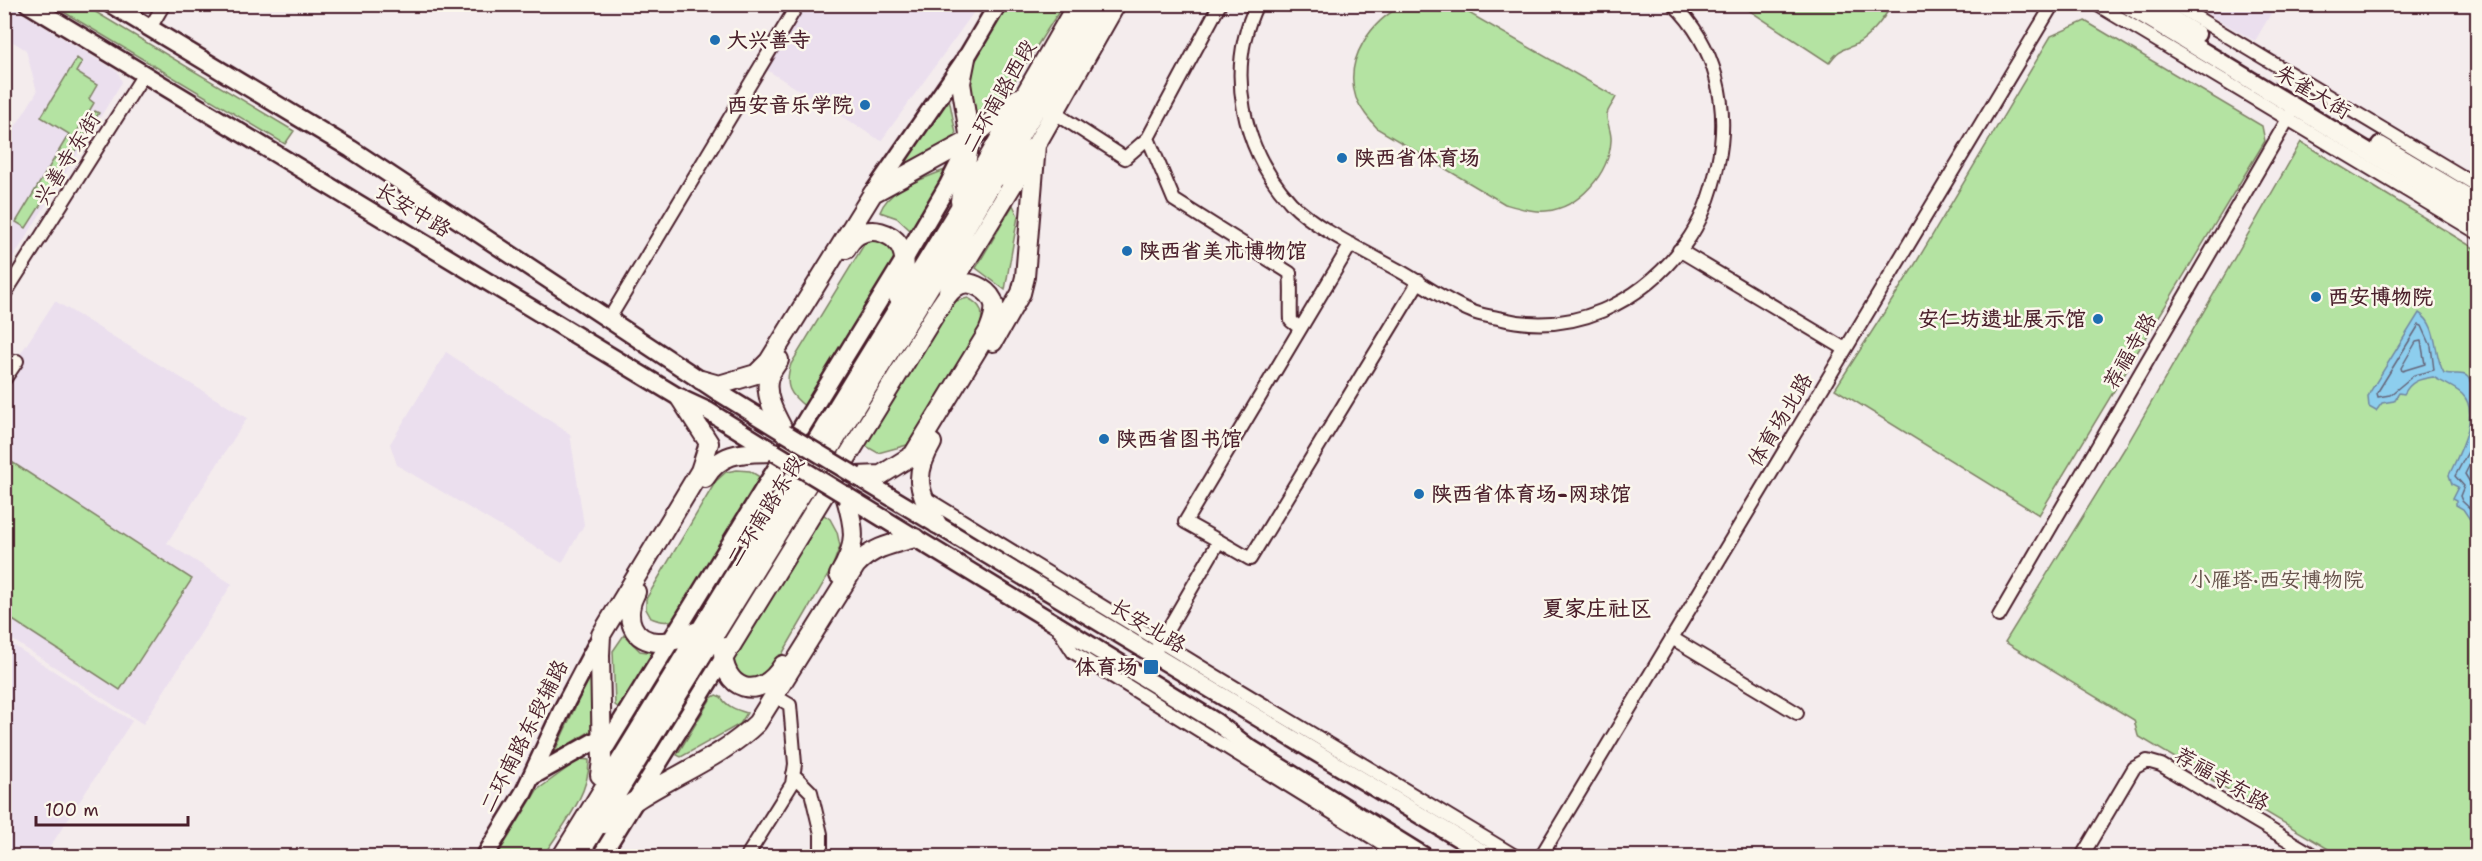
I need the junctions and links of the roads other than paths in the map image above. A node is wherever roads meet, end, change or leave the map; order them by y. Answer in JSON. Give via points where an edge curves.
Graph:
{"nodes":[{"id":1,"x":28,"y":4,"type":"edge"},
{"id":2,"x":110,"y":4,"type":"edge"},
{"id":3,"x":164,"y":4,"type":"edge"},
{"id":4,"x":798,"y":4,"type":"edge"},
{"id":5,"x":998,"y":4,"type":"edge"},
{"id":6,"x":1077,"y":4,"type":"edge"},
{"id":7,"x":1116,"y":4,"type":"edge"},
{"id":8,"x":1220,"y":4,"type":"edge"},
{"id":9,"x":1257,"y":4,"type":"edge"},
{"id":10,"x":1673,"y":4,"type":"edge"},
{"id":11,"x":2053,"y":4,"type":"edge"},
{"id":12,"x":2096,"y":4,"type":"edge"},
{"id":13,"x":2125,"y":4,"type":"edge"},
{"id":14,"x":2174,"y":4,"type":"edge"},
{"id":15,"x":1097,"y":5,"type":"edge"},
{"id":16,"x":2150,"y":8,"type":"edge"},
{"id":17,"x":150,"y":28,"type":"junction"},
{"id":18,"x":966,"y":58,"type":"junction"},
{"id":19,"x":144,"y":74,"type":"junction"},
{"id":20,"x":1031,"y":87,"type":"junction"},
{"id":21,"x":1054,"y":113,"type":"junction"},
{"id":22,"x":2291,"y":113,"type":"junction"},
{"id":23,"x":1148,"y":138,"type":"junction"},
{"id":24,"x":970,"y":140,"type":"junction"},
{"id":25,"x":1036,"y":145,"type":"junction"},
{"id":26,"x":2478,"y":186,"type":"edge"},
{"id":27,"x":990,"y":188,"type":"junction"},
{"id":28,"x":873,"y":193,"type":"junction"},
{"id":29,"x":2478,"y":203,"type":"edge"},
{"id":30,"x":959,"y":209,"type":"junction"},
{"id":31,"x":2478,"y":218,"type":"edge"},
{"id":32,"x":2478,"y":233,"type":"edge"},
{"id":33,"x":1351,"y":244,"type":"junction"},
{"id":34,"x":1679,"y":250,"type":"junction"},
{"id":35,"x":904,"y":260,"type":"junction"},
{"id":36,"x":1419,"y":281,"type":"junction"},
{"id":37,"x":4,"y":295,"type":"edge"},
{"id":38,"x":940,"y":306,"type":"junction"},
{"id":39,"x":609,"y":319,"type":"junction"},
{"id":40,"x":890,"y":321,"type":"junction"},
{"id":41,"x":1300,"y":328,"type":"junction"},
{"id":42,"x":1845,"y":349,"type":"junction"},
{"id":43,"x":17,"y":361,"type":"dead end"},
{"id":44,"x":4,"y":380,"type":"edge"},
{"id":45,"x":701,"y":380,"type":"junction"},
{"id":46,"x":681,"y":398,"type":"junction"},
{"id":47,"x":785,"y":433,"type":"junction"},
{"id":48,"x":774,"y":452,"type":"junction"},
{"id":49,"x":856,"y":476,"type":"junction"},
{"id":50,"x":844,"y":495,"type":"junction"},
{"id":51,"x":921,"y":495,"type":"junction"},
{"id":52,"x":937,"y":524,"type":"junction"},
{"id":53,"x":915,"y":538,"type":"junction"},
{"id":54,"x":1219,"y":541,"type":"junction"},
{"id":55,"x":728,"y":615,"type":"junction"},
{"id":56,"x":1999,"y":616,"type":"dead end"},
{"id":57,"x":1054,"y":623,"type":"junction"},
{"id":58,"x":695,"y":632,"type":"junction"},
{"id":59,"x":601,"y":635,"type":"junction"},
{"id":60,"x":1672,"y":638,"type":"junction"},
{"id":61,"x":671,"y":641,"type":"junction"},
{"id":62,"x":1156,"y":648,"type":"junction"},
{"id":63,"x":723,"y":659,"type":"junction"},
{"id":64,"x":775,"y":696,"type":"junction"},
{"id":65,"x":1797,"y":712,"type":"dead end"},
{"id":66,"x":607,"y":739,"type":"junction"},
{"id":67,"x":793,"y":774,"type":"junction"},
{"id":68,"x":600,"y":775,"type":"junction"},
{"id":69,"x":531,"y":777,"type":"junction"},
{"id":70,"x":639,"y":798,"type":"junction"},
{"id":71,"x":567,"y":829,"type":"junction"},
{"id":72,"x":588,"y":839,"type":"junction"},
{"id":73,"x":485,"y":856,"type":"edge"},
{"id":74,"x":551,"y":856,"type":"edge"},
{"id":75,"x":560,"y":856,"type":"edge"},
{"id":76,"x":578,"y":856,"type":"edge"},
{"id":77,"x":601,"y":856,"type":"edge"},
{"id":78,"x":747,"y":856,"type":"edge"},
{"id":79,"x":821,"y":856,"type":"edge"},
{"id":80,"x":1402,"y":856,"type":"edge"},
{"id":81,"x":1424,"y":856,"type":"edge"},
{"id":82,"x":1488,"y":856,"type":"edge"},
{"id":83,"x":1515,"y":856,"type":"edge"},
{"id":84,"x":1541,"y":856,"type":"edge"},
{"id":85,"x":2082,"y":856,"type":"edge"},
{"id":86,"x":2315,"y":856,"type":"edge"}],
"edges":[{"from":1,"to":19,"type":"main road","name":"长安中路"},
{"from":2,"to":17,"type":"main road","name":"长安中路"},
{"from":3,"to":17,"type":"street"},
{"from":4,"to":39,"type":"street"},
{"from":5,"to":18,"type":"main road"},
{"from":6,"to":20,"type":"highway","name":"二环南路西段"},
{"from":7,"to":21,"type":"highway"},
{"from":8,"to":23,"type":"street"},
{"from":9,"to":33,"type":"street","via":[[1239,61],[1246,125],[1253,144],[1292,204]]},
{"from":10,"to":34,"type":"street","via":[[1701,38],[1717,78],[1722,111],[1721,149],[1712,190],[1700,219]]},
{"from":11,"to":42,"type":"street","name":"体育场北路"},
{"from":12,"to":22,"type":"street"},
{"from":13,"to":16,"type":"main road","name":"朱雀大街"},
{"from":14,"to":26,"type":"street"},
{"from":15,"to":27,"type":"highway","name":"二环南路西段"},
{"from":16,"to":22,"type":"main road","name":"朱雀大街"},
{"from":16,"to":29,"type":"main road","name":"朱雀大街"},
{"from":17,"to":39,"type":"main road","name":"长安中路","via":[[351,149]]},
{"from":18,"to":24,"type":"highway","via":[[961,83]]},
{"from":18,"to":28,"type":"main road"},
{"from":19,"to":37,"type":"street","name":"兴善寺东街"},
{"from":19,"to":46,"type":"main road","name":"长安中路"},
{"from":20,"to":24,"type":"highway"},
{"from":20,"to":30,"type":"highway","name":"二环南路西段"},
{"from":21,"to":23,"type":"street","via":[[1125,158]]},
{"from":21,"to":25,"type":"highway"},
{"from":22,"to":31,"type":"main road","name":"朱雀大街"},
{"from":22,"to":32,"type":"street"},
{"from":22,"to":56,"type":"street","name":"荐福寺路"},
{"from":23,"to":41,"type":"street","via":[[1174,200],[1290,273],[1291,321]]},
{"from":24,"to":28,"type":"highway"},
{"from":24,"to":30,"type":"highway"},
{"from":24,"to":35,"type":"main road"},
{"from":25,"to":27,"type":"highway"},
{"from":25,"to":38,"type":"highway"},
{"from":25,"to":51,"type":"highway","via":[[1021,293],[927,451],[921,467]]},
{"from":27,"to":55,"type":"highway","name":"二环南路东段"},
{"from":28,"to":45,"type":"highway","via":[[769,361],[756,374],[719,385]]},
{"from":30,"to":40,"type":"highway","name":"二环南路东段"},
{"from":33,"to":36,"type":"street"},
{"from":33,"to":41,"type":"street"},
{"from":34,"to":36,"type":"street","via":[[1628,299],[1589,316],[1549,325],[1509,321],[1471,311]]},
{"from":34,"to":42,"type":"street"},
{"from":35,"to":40,"type":"highway","via":[[904,277]]},
{"from":35,"to":47,"type":"highway","via":[[901,246],[890,236],[872,230],[857,236],[845,250],[768,378],[773,410]]},
{"from":35,"to":61,"type":"main road"},
{"from":36,"to":54,"type":"street","via":[[1250,559]]},
{"from":38,"to":49,"type":"highway","via":[[952,290],[961,284],[973,284],[994,303],[988,333],[913,455],[881,475]]},
{"from":38,"to":63,"type":"highway"},
{"from":39,"to":45,"type":"main road","name":"长安中路"},
{"from":40,"to":58,"type":"highway","name":"二环南路东段"},
{"from":41,"to":54,"type":"street","via":[[1185,522]]},
{"from":42,"to":60,"type":"street","name":"体育场北路"},
{"from":43,"to":44,"type":"street"},
{"from":45,"to":47,"type":"main road","name":"长安中路"},
{"from":46,"to":48,"type":"main road","name":"长安中路"},
{"from":46,"to":59,"type":"highway","via":[[709,442],[706,457]]},
{"from":47,"to":49,"type":"main road","name":"长安北路","bridge":true},
{"from":48,"to":50,"type":"main road","bridge":true},
{"from":48,"to":61,"type":"highway","via":[[746,453],[718,461],[634,596],[628,618],[635,633],[651,642]]},
{"from":49,"to":52,"type":"main road","name":"长安北路"},
{"from":50,"to":53,"type":"main road"},
{"from":50,"to":63,"type":"highway","via":[[853,522],[854,540],[848,560],[777,676],[768,684],[747,688],[731,679]]},
{"from":51,"to":52,"type":"highway"},
{"from":51,"to":62,"type":"street"},
{"from":52,"to":62,"type":"main road","name":"长安北路"},
{"from":53,"to":57,"type":"main road"},
{"from":53,"to":64,"type":"highway","via":[[881,546],[856,565]]},
{"from":54,"to":62,"type":"street"},
{"from":55,"to":63,"type":"highway"},
{"from":55,"to":72,"type":"highway","name":"二环南路东段"},
{"from":57,"to":80,"type":"street","via":[[1072,652]]},
{"from":57,"to":81,"type":"main road"},
{"from":58,"to":61,"type":"highway"},
{"from":58,"to":68,"type":"highway"},
{"from":58,"to":75,"type":"highway","name":"二环南路东段"},
{"from":59,"to":66,"type":"highway"},
{"from":59,"to":69,"type":"main road","name":"二环南路东段辅路"},
{"from":60,"to":65,"type":"street"},
{"from":60,"to":84,"type":"street","name":"体育场北路"},
{"from":61,"to":66,"type":"main road"},
{"from":62,"to":82,"type":"main road","name":"长安北路"},
{"from":62,"to":83,"type":"street"},
{"from":63,"to":70,"type":"main road"},
{"from":64,"to":67,"type":"street","via":[[790,705]]},
{"from":64,"to":70,"type":"highway","via":[[743,737]]},
{"from":66,"to":68,"type":"highway"},
{"from":66,"to":69,"type":"main road"},
{"from":67,"to":78,"type":"street","via":[[792,784]]},
{"from":67,"to":79,"type":"street","via":[[811,792],[821,834]]},
{"from":68,"to":71,"type":"highway"},
{"from":69,"to":73,"type":"main road","name":"二环南路东段辅路"},
{"from":70,"to":72,"type":"highway"},
{"from":70,"to":77,"type":"main road"},
{"from":71,"to":74,"type":"highway"},
{"from":71,"to":75,"type":"highway"},
{"from":72,"to":76,"type":"highway","name":"二环南路东段"},
{"from":85,"to":86,"type":"street","name":"荐福寺东路","via":[[2134,768],[2147,761],[2161,765]]}]}
